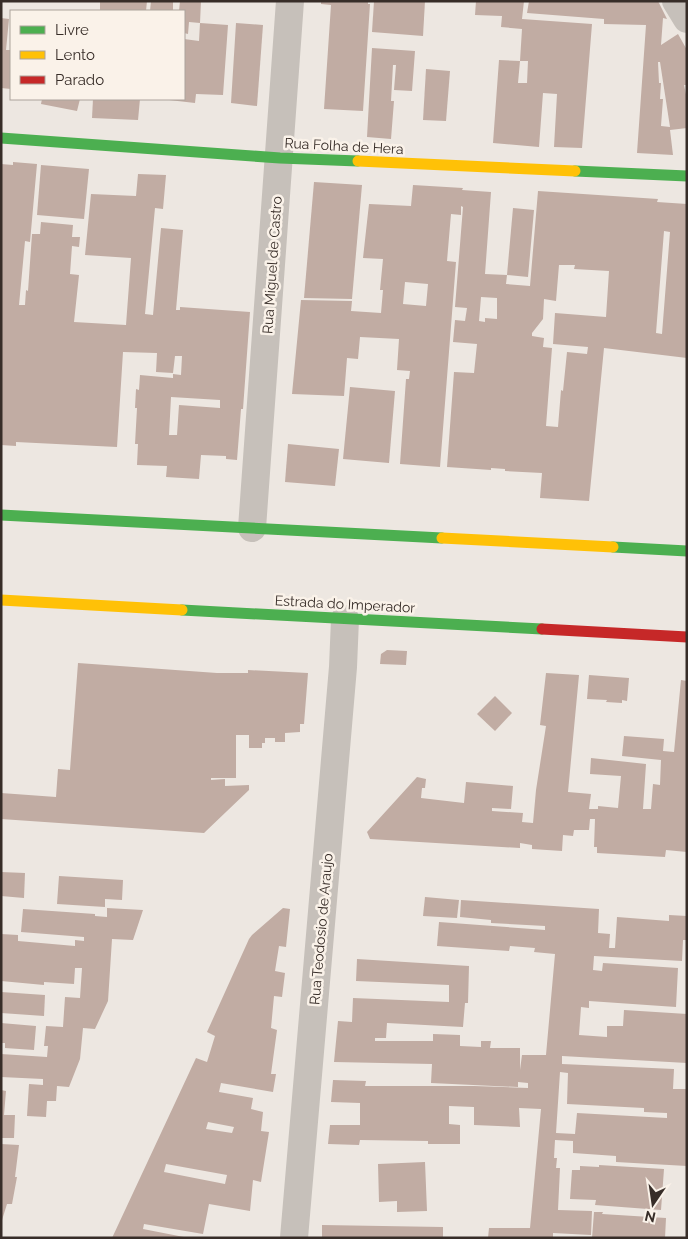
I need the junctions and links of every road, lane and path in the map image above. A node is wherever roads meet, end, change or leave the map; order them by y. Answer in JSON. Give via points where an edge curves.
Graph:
{"nodes":[{"id":1,"x":290,"y":1,"type":"edge"},
{"id":2,"x":676,"y":1,"type":"edge"},
{"id":3,"x":687,"y":19,"type":"edge"},
{"id":4,"x":1,"y":138,"type":"edge"},
{"id":5,"x":280,"y":158,"type":"junction"},
{"id":6,"x":687,"y":176,"type":"edge"},
{"id":7,"x":1,"y":515,"type":"edge"},
{"id":8,"x":252,"y":528,"type":"junction"},
{"id":9,"x":687,"y":551,"type":"edge"},
{"id":10,"x":1,"y":600,"type":"edge"},
{"id":11,"x":345,"y":619,"type":"junction"},
{"id":12,"x":687,"y":638,"type":"edge"},
{"id":13,"x":294,"y":1238,"type":"edge"}],
"edges":[{"from":1,"to":5,"type":"street","name":"Rua Miguel de Castro"},
{"from":2,"to":3,"type":"street"},
{"from":4,"to":5,"type":"main road","name":"Rua Folha de Hera"},
{"from":5,"to":6,"type":"main road","name":"Rua Folha de Hera"},
{"from":5,"to":8,"type":"street","name":"Rua Miguel de Castro"},
{"from":7,"to":8,"type":"main road"},
{"from":8,"to":9,"type":"main road"},
{"from":10,"to":11,"type":"main road","name":"Estrada do Imperador"},
{"from":11,"to":12,"type":"main road","name":"Estrada do Imperador"},
{"from":11,"to":13,"type":"street","name":"Rua Teodosio de Araujo"}]}
